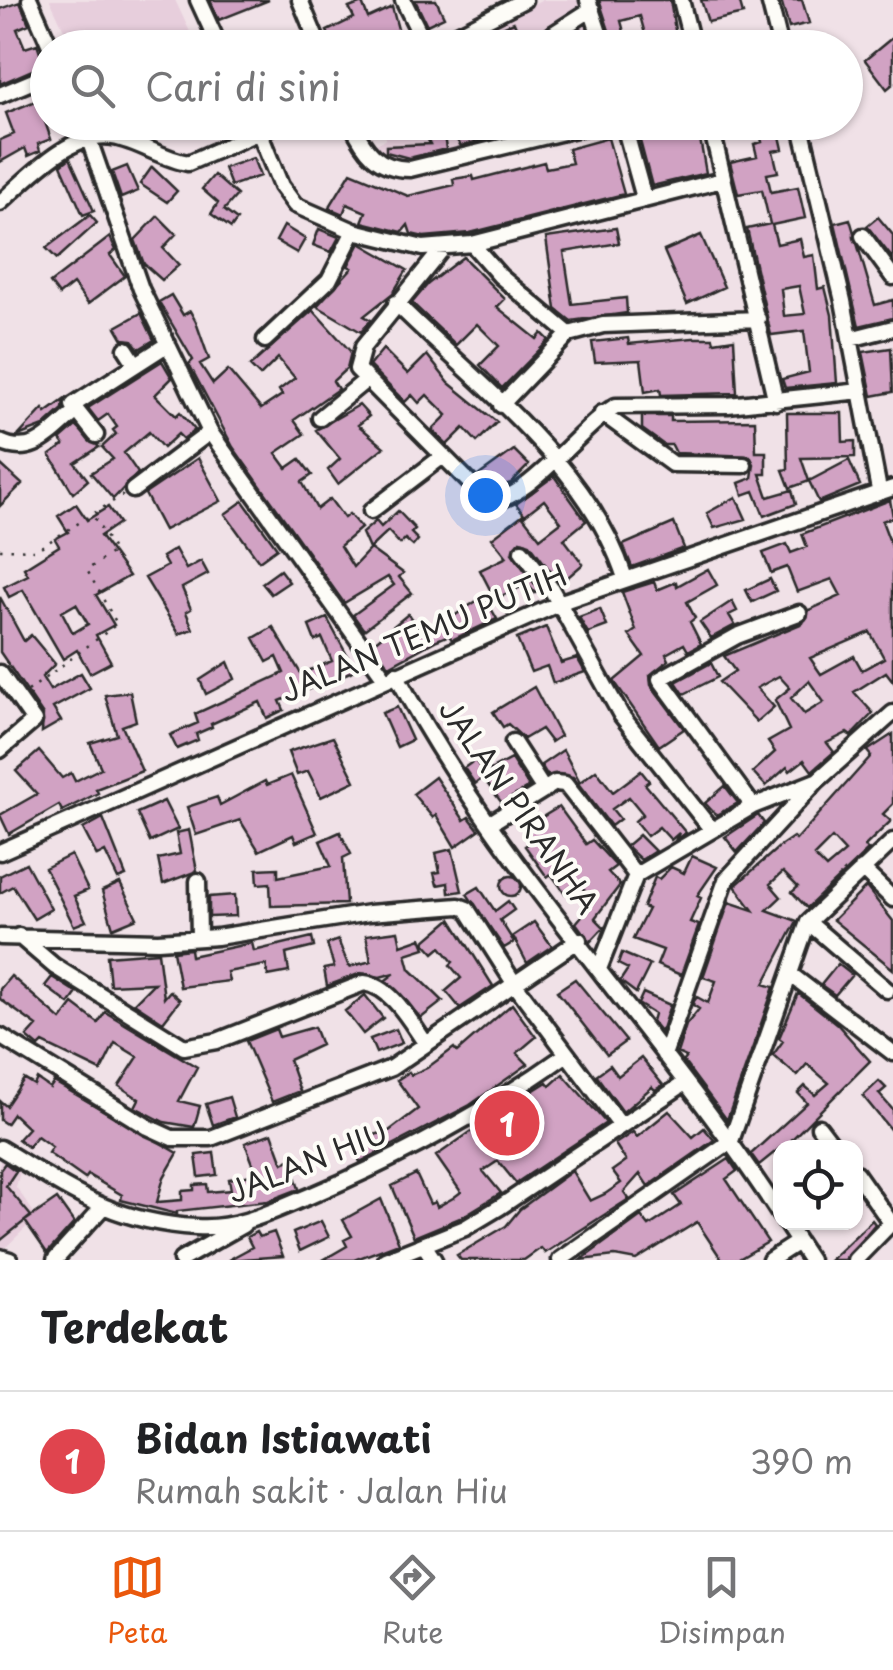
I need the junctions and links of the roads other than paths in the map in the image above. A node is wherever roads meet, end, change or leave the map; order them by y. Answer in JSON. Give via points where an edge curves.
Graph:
{"nodes":[{"id":1,"x":30,"y":0,"type":"edge"},
{"id":2,"x":198,"y":0,"type":"edge"},
{"id":3,"x":300,"y":0,"type":"edge"},
{"id":4,"x":402,"y":0,"type":"edge"},
{"id":5,"x":524,"y":0,"type":"edge"},
{"id":6,"x":681,"y":0,"type":"edge"},
{"id":7,"x":770,"y":0,"type":"edge"},
{"id":8,"x":590,"y":4,"type":"edge"},
{"id":9,"x":43,"y":30,"type":"edge"},
{"id":10,"x":212,"y":30,"type":"edge"},
{"id":11,"x":312,"y":30,"type":"edge"},
{"id":12,"x":418,"y":30,"type":"edge"},
{"id":13,"x":464,"y":30,"type":"edge"},
{"id":14,"x":558,"y":30,"type":"edge"},
{"id":15,"x":598,"y":30,"type":"edge"},
{"id":16,"x":688,"y":30,"type":"edge"},
{"id":17,"x":777,"y":30,"type":"edge"},
{"id":18,"x":30,"y":82,"type":"edge"},
{"id":19,"x":0,"y":95,"type":"edge"},
{"id":20,"x":88,"y":140,"type":"edge"},
{"id":21,"x":90,"y":140,"type":"edge"},
{"id":22,"x":124,"y":140,"type":"edge"},
{"id":23,"x":234,"y":140,"type":"edge"},
{"id":24,"x":262,"y":140,"type":"edge"},
{"id":25,"x":362,"y":140,"type":"edge"},
{"id":26,"x":530,"y":140,"type":"edge"},
{"id":27,"x":628,"y":140,"type":"edge"},
{"id":28,"x":714,"y":140,"type":"edge"},
{"id":29,"x":804,"y":140,"type":"edge"},
{"id":30,"x":722,"y":180,"type":"junction"},
{"id":31,"x":644,"y":198,"type":"junction"},
{"id":32,"x":0,"y":204,"type":"edge"},
{"id":33,"x":354,"y":231,"type":"junction"},
{"id":34,"x":863,"y":236,"type":"dead end"},
{"id":35,"x":472,"y":244,"type":"junction"},
{"id":36,"x":443,"y":248,"type":"junction"},
{"id":37,"x":893,"y":276,"type":"edge"},
{"id":38,"x":396,"y":303,"type":"junction"},
{"id":39,"x":758,"y":319,"type":"junction"},
{"id":40,"x":893,"y":328,"type":"edge"},
{"id":41,"x":568,"y":334,"type":"junction"},
{"id":42,"x":850,"y":339,"type":"junction"},
{"id":43,"x":266,"y":340,"type":"dead end"},
{"id":44,"x":168,"y":344,"type":"junction"},
{"id":45,"x":126,"y":349,"type":"dead end"},
{"id":46,"x":135,"y":363,"type":"junction"},
{"id":47,"x":366,"y":380,"type":"junction"},
{"id":48,"x":861,"y":391,"type":"junction"},
{"id":49,"x":776,"y":402,"type":"junction"},
{"id":50,"x":500,"y":404,"type":"junction"},
{"id":51,"x":77,"y":411,"type":"junction"},
{"id":52,"x":602,"y":413,"type":"junction"},
{"id":53,"x":320,"y":418,"type":"dead end"},
{"id":54,"x":210,"y":432,"type":"junction"},
{"id":55,"x":96,"y":436,"type":"dead end"},
{"id":56,"x":0,"y":442,"type":"edge"},
{"id":57,"x":443,"y":456,"type":"junction"},
{"id":58,"x":555,"y":461,"type":"junction"},
{"id":59,"x":744,"y":465,"type":"dead end"},
{"id":60,"x":886,"y":489,"type":"edge"},
{"id":61,"x":133,"y":490,"type":"road end"},
{"id":62,"x":371,"y":511,"type":"dead end"},
{"id":63,"x":522,"y":551,"type":"dead end"},
{"id":64,"x":625,"y":578,"type":"junction"},
{"id":65,"x":559,"y":603,"type":"junction"},
{"id":66,"x":799,"y":613,"type":"dead end"},
{"id":67,"x":0,"y":673,"type":"edge"},
{"id":68,"x":391,"y":676,"type":"junction"},
{"id":69,"x":893,"y":713,"type":"edge"},
{"id":70,"x":513,"y":742,"type":"dead end"},
{"id":71,"x":0,"y":750,"type":"edge"},
{"id":72,"x":816,"y":781,"type":"junction"},
{"id":73,"x":544,"y":790,"type":"junction"},
{"id":74,"x":754,"y":806,"type":"junction"},
{"id":75,"x":492,"y":822,"type":"junction"},
{"id":76,"x":710,"y":830,"type":"junction"},
{"id":77,"x":893,"y":841,"type":"edge"},
{"id":78,"x":0,"y":852,"type":"edge"},
{"id":79,"x":862,"y":868,"type":"junction"},
{"id":80,"x":636,"y":875,"type":"junction"},
{"id":81,"x":198,"y":881,"type":"dead end"},
{"id":82,"x":893,"y":900,"type":"edge"},
{"id":83,"x":808,"y":922,"type":"junction"},
{"id":84,"x":19,"y":936,"type":"junction"},
{"id":85,"x":0,"y":937,"type":"edge"},
{"id":86,"x":199,"y":938,"type":"junction"},
{"id":87,"x":578,"y":940,"type":"junction"},
{"id":88,"x":600,"y":969,"type":"junction"},
{"id":89,"x":790,"y":974,"type":"junction"},
{"id":90,"x":514,"y":983,"type":"junction"},
{"id":91,"x":887,"y":990,"type":"dead end"},
{"id":92,"x":0,"y":1036,"type":"edge"},
{"id":93,"x":426,"y":1044,"type":"junction"},
{"id":94,"x":893,"y":1052,"type":"edge"},
{"id":95,"x":566,"y":1054,"type":"junction"},
{"id":96,"x":664,"y":1055,"type":"junction"},
{"id":97,"x":685,"y":1083,"type":"junction"},
{"id":98,"x":621,"y":1126,"type":"junction"},
{"id":99,"x":819,"y":1127,"type":"dead end"},
{"id":100,"x":829,"y":1140,"type":"edge"},
{"id":101,"x":732,"y":1141,"type":"junction"},
{"id":102,"x":0,"y":1148,"type":"edge"},
{"id":103,"x":863,"y":1183,"type":"edge"},
{"id":104,"x":773,"y":1191,"type":"edge"},
{"id":105,"x":102,"y":1208,"type":"junction"},
{"id":106,"x":248,"y":1222,"type":"junction"},
{"id":107,"x":791,"y":1230,"type":"edge"},
{"id":108,"x":798,"y":1242,"type":"junction"},
{"id":109,"x":424,"y":1244,"type":"junction"},
{"id":110,"x":0,"y":1258,"type":"edge"},
{"id":111,"x":10,"y":1260,"type":"edge"},
{"id":112,"x":55,"y":1260,"type":"edge"},
{"id":113,"x":181,"y":1260,"type":"edge"},
{"id":114,"x":385,"y":1260,"type":"edge"},
{"id":115,"x":434,"y":1260,"type":"edge"},
{"id":116,"x":560,"y":1260,"type":"edge"},
{"id":117,"x":770,"y":1260,"type":"edge"},
{"id":118,"x":810,"y":1260,"type":"edge"},
{"id":119,"x":855,"y":1260,"type":"edge"}],
"edges":[{"from":1,"to":9,"type":"street"},
{"from":2,"to":10,"type":"street"},
{"from":3,"to":11,"type":"street"},
{"from":4,"to":12,"type":"street"},
{"from":5,"to":13,"type":"street"},
{"from":6,"to":16,"type":"street"},
{"from":7,"to":17,"type":"street"},
{"from":8,"to":14,"type":"street"},
{"from":8,"to":15,"type":"street"},
{"from":18,"to":19,"type":"street"},
{"from":20,"to":32,"type":"street","via":[[46,164]]},
{"from":21,"to":44,"type":"street","name":"JALAN PIRANHA","via":[[141,289]]},
{"from":22,"to":23,"type":"street","via":[[188,164]]},
{"from":24,"to":33,"type":"street","via":[[287,198],[307,214]]},
{"from":25,"to":26,"type":"street","via":[[373,158],[410,169]]},
{"from":27,"to":31,"type":"street"},
{"from":28,"to":30,"type":"street"},
{"from":29,"to":42,"type":"street"},
{"from":30,"to":31,"type":"street"},
{"from":30,"to":39,"type":"street"},
{"from":31,"to":35,"type":"street"},
{"from":33,"to":36,"type":"street"},
{"from":33,"to":43,"type":"street","via":[[328,280]]},
{"from":34,"to":37,"type":"street"},
{"from":35,"to":36,"type":"street"},
{"from":35,"to":41,"type":"street"},
{"from":36,"to":38,"type":"street"},
{"from":38,"to":47,"type":"street","via":[[358,357]]},
{"from":38,"to":50,"type":"street"},
{"from":39,"to":41,"type":"street","via":[[602,326]]},
{"from":39,"to":49,"type":"street"},
{"from":40,"to":42,"type":"street"},
{"from":41,"to":50,"type":"street"},
{"from":42,"to":48,"type":"street"},
{"from":44,"to":46,"type":"street"},
{"from":44,"to":54,"type":"street","name":"JALAN PIRANHA"},
{"from":45,"to":46,"type":"street"},
{"from":46,"to":51,"type":"street","via":[[73,405]]},
{"from":47,"to":53,"type":"street"},
{"from":47,"to":57,"type":"street"},
{"from":48,"to":49,"type":"street"},
{"from":48,"to":60,"type":"street"},
{"from":49,"to":52,"type":"street","via":[[636,403]]},
{"from":50,"to":58,"type":"street"},
{"from":51,"to":55,"type":"street"},
{"from":51,"to":56,"type":"street","via":[[28,450]]},
{"from":52,"to":58,"type":"street"},
{"from":52,"to":59,"type":"street","via":[[668,463]]},
{"from":54,"to":61,"type":"street"},
{"from":54,"to":68,"type":"street","name":"JALAN PIRANHA"},
{"from":57,"to":58,"type":"street","via":[[496,502]]},
{"from":57,"to":62,"type":"street"},
{"from":58,"to":64,"type":"street","via":[[604,531]]},
{"from":60,"to":64,"type":"street","name":"JALAN TEMU PUTIH"},
{"from":63,"to":65,"type":"street"},
{"from":64,"to":65,"type":"street","name":"JALAN TEMU PUTIH"},
{"from":65,"to":68,"type":"street","name":"JALAN TEMU PUTIH"},
{"from":65,"to":76,"type":"street","via":[[621,715]]},
{"from":66,"to":74,"type":"street","via":[[738,636],[660,679]]},
{"from":67,"to":71,"type":"street","via":[[34,721]]},
{"from":68,"to":75,"type":"street","name":"JALAN PIRANHA"},
{"from":68,"to":78,"type":"street","name":"JALAN TEMU PUTIH"},
{"from":69,"to":72,"type":"street"},
{"from":70,"to":73,"type":"street"},
{"from":72,"to":74,"type":"street","name":"JALAN PIRANHA"},
{"from":72,"to":96,"type":"street","via":[[726,880]]},
{"from":73,"to":75,"type":"street"},
{"from":73,"to":80,"type":"street","via":[[560,782],[570,789]]},
{"from":74,"to":76,"type":"street","name":"JALAN PIRANHA"},
{"from":75,"to":87,"type":"street","name":"JALAN PIRANHA"},
{"from":76,"to":80,"type":"street","name":"JALAN PIRANHA"},
{"from":77,"to":79,"type":"street"},
{"from":79,"to":82,"type":"street"},
{"from":79,"to":83,"type":"street"},
{"from":80,"to":88,"type":"street","name":"JALAN PIRANHA"},
{"from":81,"to":86,"type":"street"},
{"from":83,"to":89,"type":"street"},
{"from":83,"to":91,"type":"street"},
{"from":84,"to":85,"type":"street"},
{"from":84,"to":86,"type":"street"},
{"from":84,"to":93,"type":"street","via":[[54,966],[184,1047],[217,1042],[364,984],[375,984],[393,999]]},
{"from":86,"to":90,"type":"street","via":[[452,905],[466,909]]},
{"from":87,"to":88,"type":"street","name":"JALAN PIRANHA"},
{"from":87,"to":90,"type":"street"},
{"from":88,"to":96,"type":"street","name":"JALAN PIRANHA"},
{"from":89,"to":94,"type":"street"},
{"from":89,"to":101,"type":"street"},
{"from":90,"to":93,"type":"street"},
{"from":90,"to":95,"type":"street"},
{"from":92,"to":93,"type":"street","via":[[148,1127],[191,1141],[391,1068]]},
{"from":95,"to":98,"type":"street"},
{"from":95,"to":106,"type":"street","name":"JALAN HIU","via":[[432,1141]]},
{"from":96,"to":97,"type":"street","name":"JALAN PIRANHA"},
{"from":97,"to":98,"type":"street"},
{"from":97,"to":101,"type":"street","name":"JALAN PIRANHA"},
{"from":98,"to":109,"type":"street","via":[[500,1208]]},
{"from":99,"to":100,"type":"street"},
{"from":101,"to":104,"type":"street","name":"JALAN PIRANHA"},
{"from":101,"to":116,"type":"street"},
{"from":102,"to":105,"type":"street","name":"JALAN HIU"},
{"from":103,"to":119,"type":"street","via":[[891,1222]]},
{"from":105,"to":106,"type":"street","name":"JALAN HIU","via":[[178,1226]]},
{"from":105,"to":112,"type":"street"},
{"from":106,"to":113,"type":"street"},
{"from":107,"to":108,"type":"street"},
{"from":108,"to":117,"type":"street"},
{"from":108,"to":118,"type":"street"},
{"from":109,"to":114,"type":"street"},
{"from":109,"to":115,"type":"street"},
{"from":110,"to":111,"type":"street"}]}
